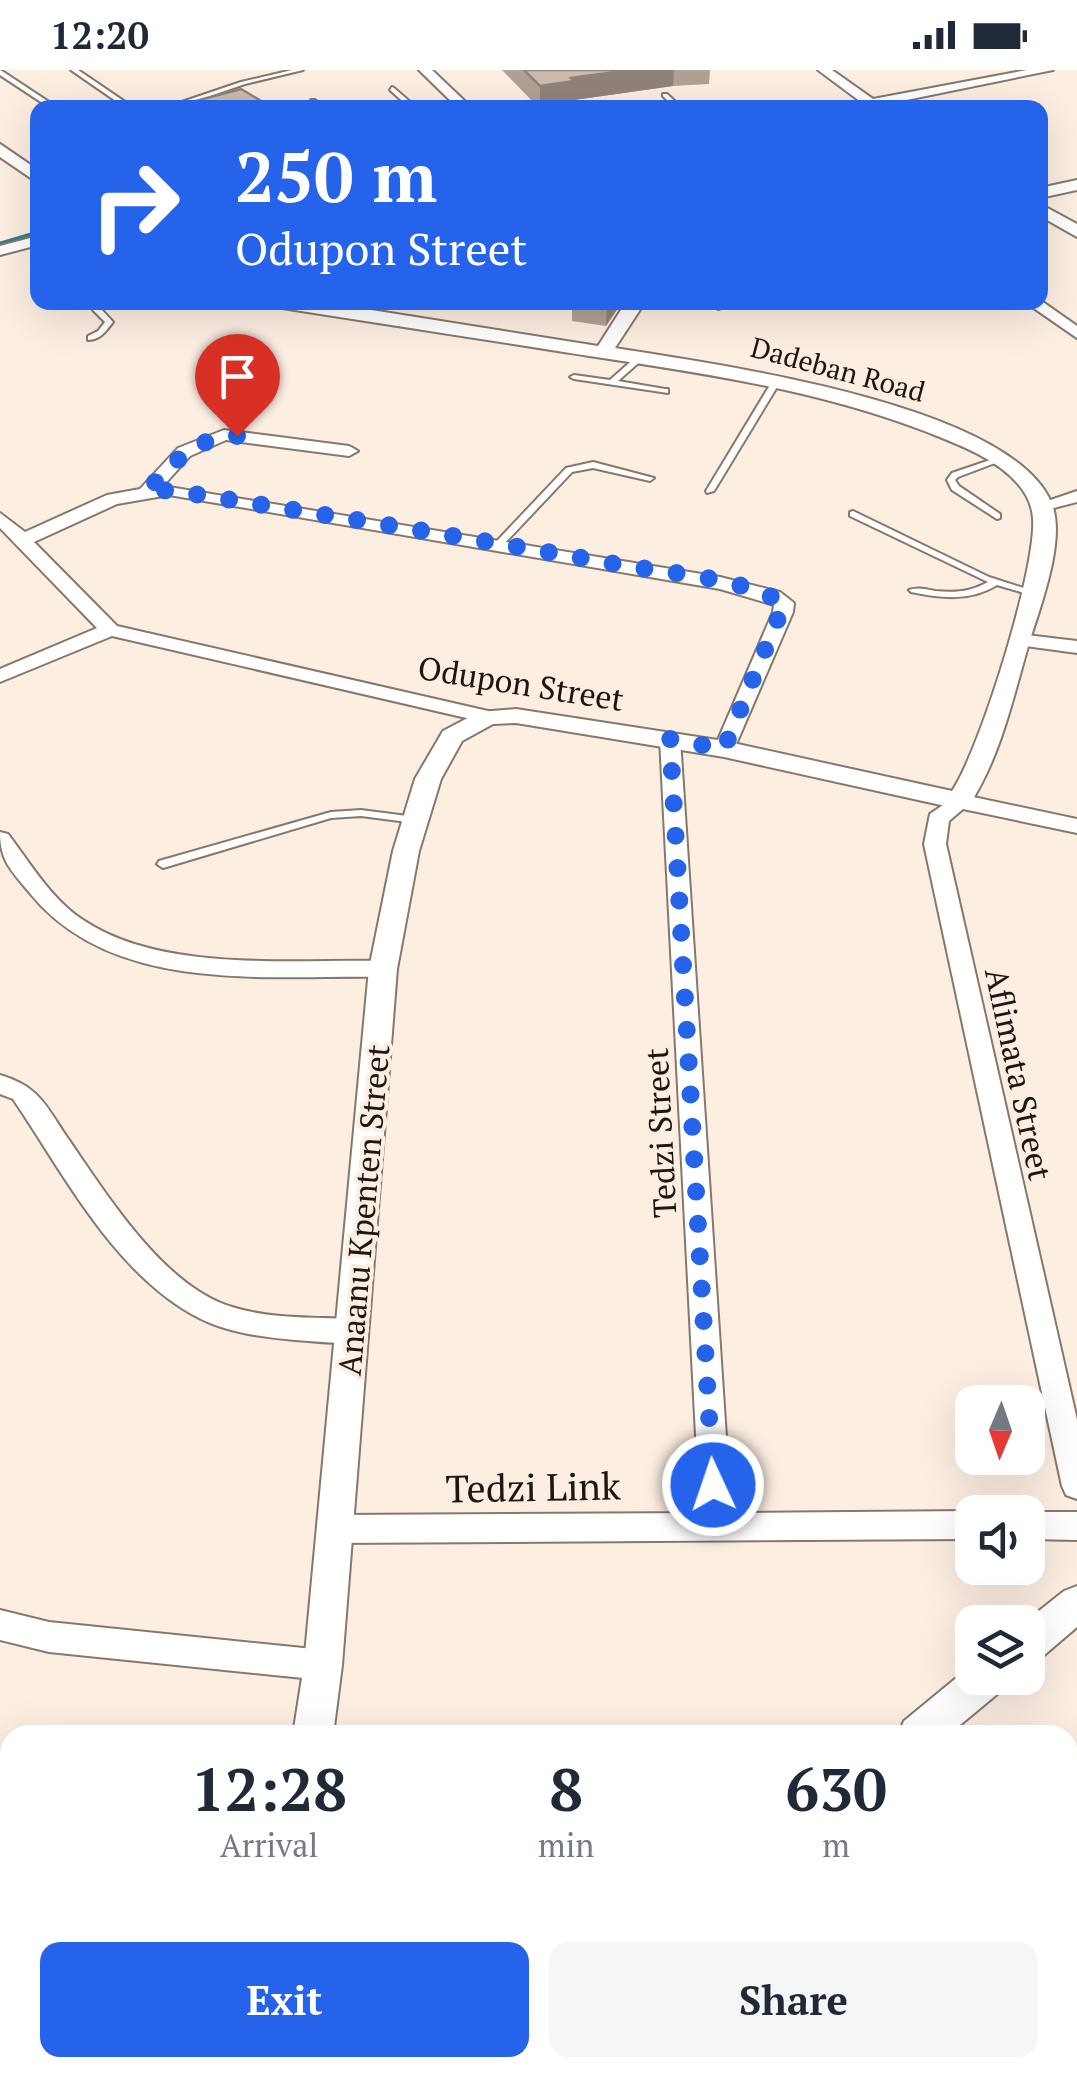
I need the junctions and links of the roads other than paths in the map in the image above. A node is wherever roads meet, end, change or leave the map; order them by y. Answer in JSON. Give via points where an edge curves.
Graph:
{"nodes":[{"id":1,"x":74,"y":70,"type":"edge"},
{"id":2,"x":300,"y":70,"type":"edge"},
{"id":3,"x":425,"y":70,"type":"edge"},
{"id":4,"x":824,"y":70,"type":"edge"},
{"id":5,"x":1047,"y":70,"type":"edge"},
{"id":6,"x":0,"y":72,"type":"edge"},
{"id":7,"x":392,"y":89,"type":"dead end"},
{"id":8,"x":665,"y":95,"type":"dead end"},
{"id":9,"x":43,"y":100,"type":"edge"},
{"id":10,"x":119,"y":100,"type":"edge"},
{"id":11,"x":191,"y":100,"type":"edge"},
{"id":12,"x":405,"y":100,"type":"edge"},
{"id":13,"x":458,"y":100,"type":"edge"},
{"id":14,"x":670,"y":100,"type":"edge"},
{"id":15,"x":867,"y":100,"type":"edge"},
{"id":16,"x":899,"y":100,"type":"edge"},
{"id":17,"x":0,"y":150,"type":"edge"},
{"id":18,"x":30,"y":172,"type":"edge"},
{"id":19,"x":1077,"y":185,"type":"edge"},
{"id":20,"x":1048,"y":191,"type":"edge"},
{"id":21,"x":1048,"y":214,"type":"edge"},
{"id":22,"x":1077,"y":232,"type":"edge"},
{"id":23,"x":30,"y":243,"type":"edge"},
{"id":24,"x":0,"y":252,"type":"edge"},
{"id":25,"x":97,"y":310,"type":"edge"},
{"id":26,"x":335,"y":310,"type":"edge"},
{"id":27,"x":631,"y":310,"type":"edge"},
{"id":28,"x":1044,"y":310,"type":"edge"},
{"id":29,"x":1077,"y":333,"type":"edge"},
{"id":30,"x":91,"y":338,"type":"dead end"},
{"id":31,"x":604,"y":351,"type":"junction"},
{"id":32,"x":640,"y":358,"type":"junction"},
{"id":33,"x":574,"y":377,"type":"dead end"},
{"id":34,"x":611,"y":382,"type":"junction"},
{"id":35,"x":776,"y":382,"type":"junction"},
{"id":36,"x":665,"y":391,"type":"dead end"},
{"id":37,"x":349,"y":451,"type":"dead end"},
{"id":38,"x":999,"y":460,"type":"junction"},
{"id":39,"x":650,"y":478,"type":"dead end"},
{"id":40,"x":710,"y":491,"type":"dead end"},
{"id":41,"x":146,"y":492,"type":"junction"},
{"id":42,"x":1077,"y":496,"type":"edge"},
{"id":43,"x":1042,"y":506,"type":"junction"},
{"id":44,"x":853,"y":514,"type":"dead end"},
{"id":45,"x":997,"y":516,"type":"dead end"},
{"id":46,"x":0,"y":518,"type":"edge"},
{"id":47,"x":23,"y":540,"type":"junction"},
{"id":48,"x":500,"y":543,"type":"junction"},
{"id":49,"x":995,"y":582,"type":"junction"},
{"id":50,"x":914,"y":590,"type":"dead end"},
{"id":51,"x":1031,"y":592,"type":"junction"},
{"id":52,"x":110,"y":630,"type":"junction"},
{"id":53,"x":1018,"y":640,"type":"junction"},
{"id":54,"x":1077,"y":647,"type":"edge"},
{"id":55,"x":0,"y":676,"type":"edge"},
{"id":56,"x":488,"y":717,"type":"junction"},
{"id":57,"x":670,"y":739,"type":"junction"},
{"id":58,"x":724,"y":749,"type":"junction"},
{"id":59,"x":959,"y":801,"type":"junction"},
{"id":60,"x":415,"y":820,"type":"junction"},
{"id":61,"x":1077,"y":826,"type":"edge"},
{"id":62,"x":2,"y":845,"type":"edge"},
{"id":63,"x":163,"y":864,"type":"dead end"},
{"id":64,"x":383,"y":969,"type":"junction"},
{"id":65,"x":0,"y":1084,"type":"edge"},
{"id":66,"x":353,"y":1332,"type":"junction"},
{"id":67,"x":1077,"y":1486,"type":"edge"},
{"id":68,"x":716,"y":1524,"type":"junction"},
{"id":69,"x":955,"y":1525,"type":"edge"},
{"id":70,"x":1045,"y":1526,"type":"edge"},
{"id":71,"x":1077,"y":1526,"type":"edge"},
{"id":72,"x":335,"y":1529,"type":"junction"},
{"id":73,"x":1077,"y":1603,"type":"edge"},
{"id":74,"x":0,"y":1626,"type":"edge"},
{"id":75,"x":1045,"y":1630,"type":"edge"},
{"id":76,"x":323,"y":1665,"type":"junction"},
{"id":77,"x":966,"y":1695,"type":"edge"},
{"id":78,"x":314,"y":1725,"type":"edge"},
{"id":79,"x":930,"y":1725,"type":"edge"}],
"edges":[{"from":1,"to":10,"type":"lane"},
{"from":2,"to":11,"type":"lane"},
{"from":3,"to":13,"type":"street"},
{"from":4,"to":15,"type":"street"},
{"from":5,"to":16,"type":"street"},
{"from":6,"to":9,"type":"lane"},
{"from":7,"to":12,"type":"lane"},
{"from":8,"to":14,"type":"lane"},
{"from":17,"to":18,"type":"street"},
{"from":19,"to":20,"type":"street"},
{"from":21,"to":22,"type":"street"},
{"from":23,"to":24,"type":"street"},
{"from":25,"to":30,"type":"lane","via":[[108,322]]},
{"from":26,"to":31,"type":"street","name":"Dadeban Road"},
{"from":27,"to":31,"type":"street"},
{"from":28,"to":29,"type":"street"},
{"from":31,"to":32,"type":"street","name":"Dadeban Road"},
{"from":32,"to":34,"type":"lane"},
{"from":32,"to":35,"type":"street","name":"Dadeban Road"},
{"from":33,"to":34,"type":"lane"},
{"from":34,"to":36,"type":"lane"},
{"from":35,"to":38,"type":"street","name":"Dadeban Road","via":[[936,426]]},
{"from":35,"to":40,"type":"lane"},
{"from":37,"to":41,"type":"street","via":[[224,436],[184,452]]},
{"from":38,"to":43,"type":"street","name":"Dadeban Road","via":[[1034,487]]},
{"from":38,"to":45,"type":"lane","via":[[951,480]]},
{"from":39,"to":48,"type":"lane","via":[[593,465],[568,470]]},
{"from":41,"to":47,"type":"street","via":[[113,499]]},
{"from":41,"to":48,"type":"street","via":[[169,490]]},
{"from":42,"to":43,"type":"street"},
{"from":43,"to":51,"type":"street"},
{"from":44,"to":49,"type":"lane"},
{"from":46,"to":47,"type":"street"},
{"from":47,"to":52,"type":"street"},
{"from":48,"to":58,"type":"street","via":[[720,583],[784,604]]},
{"from":49,"to":50,"type":"lane","via":[[966,596]]},
{"from":49,"to":51,"type":"lane"},
{"from":51,"to":53,"type":"street"},
{"from":52,"to":55,"type":"street"},
{"from":52,"to":56,"type":"street","name":"Odupon Street"},
{"from":53,"to":54,"type":"street"},
{"from":53,"to":59,"type":"street","via":[[979,774]]},
{"from":56,"to":57,"type":"street","name":"Odupon Street"},
{"from":56,"to":60,"type":"street","name":"Anaanu Kpenten Street","via":[[443,748]]},
{"from":57,"to":58,"type":"street","name":"Odupon Street"},
{"from":57,"to":68,"type":"street","name":"Tedzi Street"},
{"from":58,"to":59,"type":"street","name":"Odupon Street"},
{"from":59,"to":61,"type":"street","name":"Odupon Street"},
{"from":59,"to":67,"type":"street","name":"Aflimata Street","via":[[938,818],[935,844]]},
{"from":60,"to":63,"type":"lane","via":[[331,815]]},
{"from":60,"to":64,"type":"street","name":"Anaanu Kpenten Street"},
{"from":62,"to":64,"type":"street","via":[[74,925],[114,946],[168,959]]},
{"from":64,"to":66,"type":"street","name":"Anaanu Kpenten Street"},
{"from":65,"to":66,"type":"street","via":[[22,1092],[122,1230],[174,1289],[211,1312],[258,1324]]},
{"from":66,"to":72,"type":"street","name":"Anaanu Kpenten Street"},
{"from":68,"to":69,"type":"street","name":"Tedzi Link"},
{"from":68,"to":72,"type":"street","name":"Tedzi Link"},
{"from":70,"to":71,"type":"street"},
{"from":72,"to":76,"type":"street","name":"Anaanu Kpenten Street"},
{"from":73,"to":75,"type":"street"},
{"from":74,"to":76,"type":"street"},
{"from":76,"to":78,"type":"street","name":"Anaanu Kpenten Street"},
{"from":77,"to":79,"type":"street"}]}
